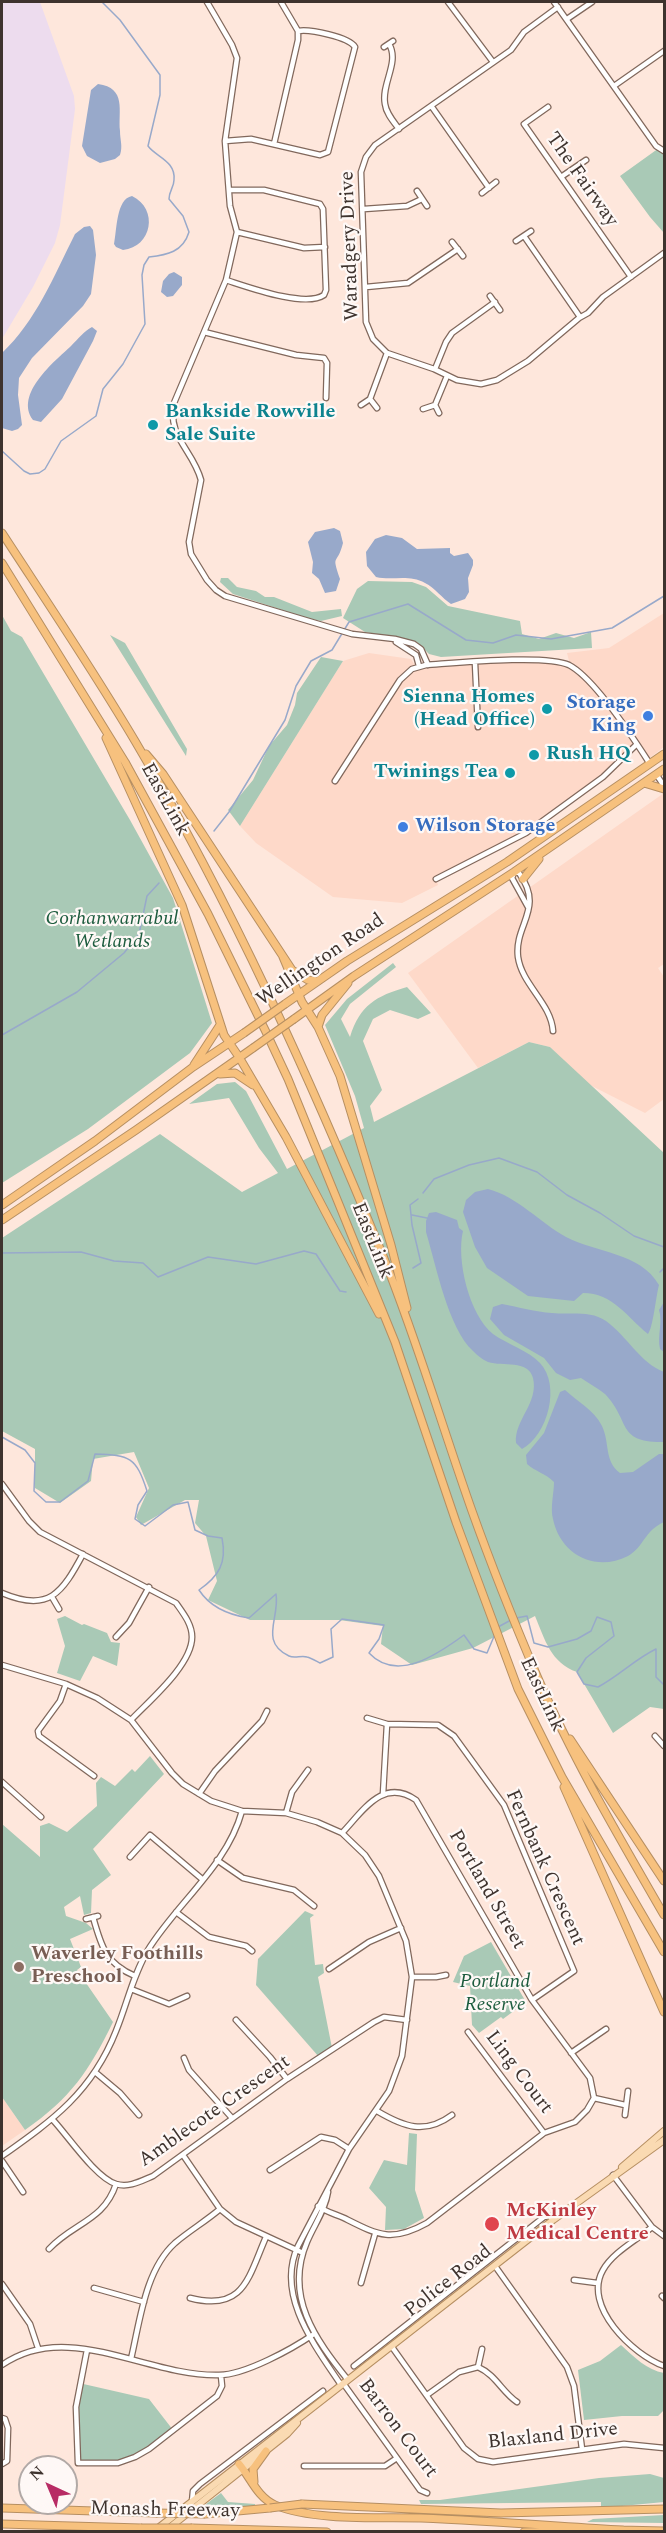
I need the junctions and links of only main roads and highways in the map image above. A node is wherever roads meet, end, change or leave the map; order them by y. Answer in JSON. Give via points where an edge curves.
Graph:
{"nodes":[{"id":1,"x":2,"y":533,"type":"edge"},
{"id":2,"x":2,"y":563,"type":"edge"},
{"id":3,"x":99,"y":723,"type":"junction"},
{"id":4,"x":134,"y":741,"type":"junction"},
{"id":5,"x":664,"y":754,"type":"edge"},
{"id":6,"x":650,"y":765,"type":"junction"},
{"id":7,"x":664,"y":769,"type":"edge"},
{"id":8,"x":656,"y":774,"type":"junction"},
{"id":9,"x":644,"y":783,"type":"junction"},
{"id":10,"x":664,"y":787,"type":"edge"},
{"id":11,"x":549,"y":849,"type":"junction"},
{"id":12,"x":507,"y":862,"type":"junction"},
{"id":13,"x":514,"y":872,"type":"junction"},
{"id":14,"x":523,"y":879,"type":"road end"},
{"id":15,"x":283,"y":957,"type":"junction"},
{"id":16,"x":354,"y":976,"type":"junction"},
{"id":17,"x":317,"y":981,"type":"junction"},
{"id":18,"x":300,"y":993,"type":"junction"},
{"id":19,"x":302,"y":1002,"type":"junction"},
{"id":20,"x":287,"y":1003,"type":"junction"},
{"id":21,"x":308,"y":1008,"type":"junction"},
{"id":22,"x":296,"y":1018,"type":"junction"},
{"id":23,"x":220,"y":1025,"type":"junction"},
{"id":24,"x":318,"y":1027,"type":"junction"},
{"id":25,"x":241,"y":1035,"type":"junction"},
{"id":26,"x":228,"y":1043,"type":"junction"},
{"id":27,"x":234,"y":1049,"type":"junction"},
{"id":28,"x":250,"y":1049,"type":"junction"},
{"id":29,"x":239,"y":1057,"type":"junction"},
{"id":30,"x":193,"y":1067,"type":"junction"},
{"id":31,"x":214,"y":1075,"type":"junction"},
{"id":32,"x":258,"y":1088,"type":"junction"},
{"id":33,"x":38,"y":1180,"type":"junction"},
{"id":34,"x":45,"y":1191,"type":"junction"},
{"id":35,"x":2,"y":1205,"type":"edge"},
{"id":36,"x":2,"y":1220,"type":"edge"},
{"id":37,"x":411,"y":1328,"type":"junction"},
{"id":38,"x":395,"y":1342,"type":"junction"},
{"id":39,"x":554,"y":1714,"type":"junction"},
{"id":40,"x":544,"y":1743,"type":"junction"},
{"id":41,"x":664,"y":1881,"type":"edge"},
{"id":42,"x":664,"y":1915,"type":"edge"},
{"id":43,"x":664,"y":1952,"type":"edge"},
{"id":44,"x":664,"y":2012,"type":"edge"},
{"id":45,"x":664,"y":2132,"type":"edge"},
{"id":46,"x":664,"y":2140,"type":"edge"},
{"id":47,"x":612,"y":2175,"type":"junction"},
{"id":48,"x":305,"y":2414,"type":"junction"},
{"id":49,"x":266,"y":2451,"type":"junction"},
{"id":50,"x":241,"y":2467,"type":"junction"},
{"id":51,"x":259,"y":2493,"type":"junction"},
{"id":52,"x":3,"y":2508,"type":"edge"},
{"id":53,"x":664,"y":2508,"type":"edge"},
{"id":54,"x":2,"y":2524,"type":"edge"},
{"id":55,"x":623,"y":2530,"type":"edge"},
{"id":56,"x":664,"y":2531,"type":"edge"},
{"id":57,"x":153,"y":2532,"type":"edge"},
{"id":58,"x":164,"y":2532,"type":"edge"},
{"id":59,"x":327,"y":2532,"type":"edge"},
{"id":60,"x":524,"y":2532,"type":"edge"}],
"edges":[{"from":1,"to":4,"type":"highway","name":"EastLink"},
{"from":2,"to":3,"type":"highway","name":"EastLink"},
{"from":3,"to":23,"type":"highway","via":[[182,905]]},
{"from":3,"to":38,"type":"highway","name":"EastLink","via":[[208,914],[266,1032]]},
{"from":4,"to":15,"type":"highway","via":[[169,783]]},
{"from":4,"to":37,"type":"highway","name":"EastLink","via":[[221,900],[280,1020]]},
{"from":5,"to":6,"type":"highway","name":"Wellington Road"},
{"from":6,"to":8,"type":"highway"},
{"from":6,"to":12,"type":"highway","name":"Wellington Road"},
{"from":7,"to":8,"type":"highway","name":"Wellington Road"},
{"from":8,"to":9,"type":"highway","name":"Wellington Road"},
{"from":9,"to":10,"type":"highway"},
{"from":9,"to":11,"type":"highway","name":"Wellington Road"},
{"from":11,"to":13,"type":"highway","name":"Wellington Road"},
{"from":11,"to":14,"type":"highway"},
{"from":12,"to":13,"type":"highway"},
{"from":12,"to":17,"type":"highway","name":"Wellington Road"},
{"from":13,"to":16,"type":"highway","name":"Wellington Road"},
{"from":15,"to":17,"type":"highway","via":[[292,970]]},
{"from":15,"to":18,"type":"highway"},
{"from":16,"to":21,"type":"highway","name":"Wellington Road"},
{"from":16,"to":24,"type":"highway","via":[[322,1015]]},
{"from":17,"to":18,"type":"highway","name":"Wellington Road"},
{"from":18,"to":19,"type":"highway"},
{"from":18,"to":20,"type":"highway","name":"Wellington Road"},
{"from":19,"to":20,"type":"highway"},
{"from":19,"to":21,"type":"highway"},
{"from":19,"to":22,"type":"highway"},
{"from":20,"to":25,"type":"highway","name":"Wellington Road","bridge":true},
{"from":21,"to":22,"type":"highway","name":"Wellington Road"},
{"from":21,"to":24,"type":"highway"},
{"from":22,"to":28,"type":"highway","name":"Wellington Road","bridge":true},
{"from":23,"to":26,"type":"highway"},
{"from":23,"to":30,"type":"highway"},
{"from":24,"to":37,"type":"highway","via":[[348,1102],[391,1245]]},
{"from":25,"to":26,"type":"highway","name":"Wellington Road"},
{"from":25,"to":27,"type":"highway"},
{"from":26,"to":27,"type":"highway"},
{"from":26,"to":30,"type":"highway","name":"Wellington Road"},
{"from":27,"to":28,"type":"highway"},
{"from":27,"to":29,"type":"highway"},
{"from":28,"to":29,"type":"highway","name":"Wellington Road"},
{"from":29,"to":31,"type":"highway","name":"Wellington Road"},
{"from":29,"to":32,"type":"highway"},
{"from":30,"to":33,"type":"highway","name":"Wellington Road"},
{"from":31,"to":32,"type":"highway","via":[[235,1073]]},
{"from":31,"to":34,"type":"highway","name":"Wellington Road"},
{"from":32,"to":38,"type":"highway"},
{"from":33,"to":34,"type":"highway"},
{"from":33,"to":35,"type":"highway","name":"Wellington Road"},
{"from":34,"to":36,"type":"highway","name":"Wellington Road"},
{"from":37,"to":39,"type":"highway","name":"EastLink","via":[[472,1511]]},
{"from":38,"to":40,"type":"highway","name":"EastLink","via":[[482,1595],[518,1689]]},
{"from":39,"to":41,"type":"highway"},
{"from":39,"to":42,"type":"highway","name":"EastLink"},
{"from":40,"to":43,"type":"highway","name":"EastLink"},
{"from":40,"to":44,"type":"highway"},
{"from":45,"to":47,"type":"main road","name":"Police Road"},
{"from":46,"to":47,"type":"main road","name":"Police Road"},
{"from":47,"to":48,"type":"main road","name":"Police Road"},
{"from":48,"to":49,"type":"main road","name":"Police Road"},
{"from":48,"to":50,"type":"main road","name":"Police Road"},
{"from":49,"to":50,"type":"main road","name":"Police Road"},
{"from":49,"to":51,"type":"highway","via":[[253,2469]]},
{"from":50,"to":51,"type":"highway"},
{"from":50,"to":57,"type":"main road","name":"Police Road"},
{"from":50,"to":58,"type":"main road","name":"Police Road"},
{"from":51,"to":55,"type":"highway","via":[[275,2505],[314,2514]]},
{"from":52,"to":53,"type":"highway","bridge":true,"via":[[205,2514],[302,2504],[501,2513]]},
{"from":54,"to":59,"type":"highway","name":"Monash Freeway","bridge":true},
{"from":55,"to":56,"type":"highway"},
{"from":55,"to":60,"type":"highway"}]}
